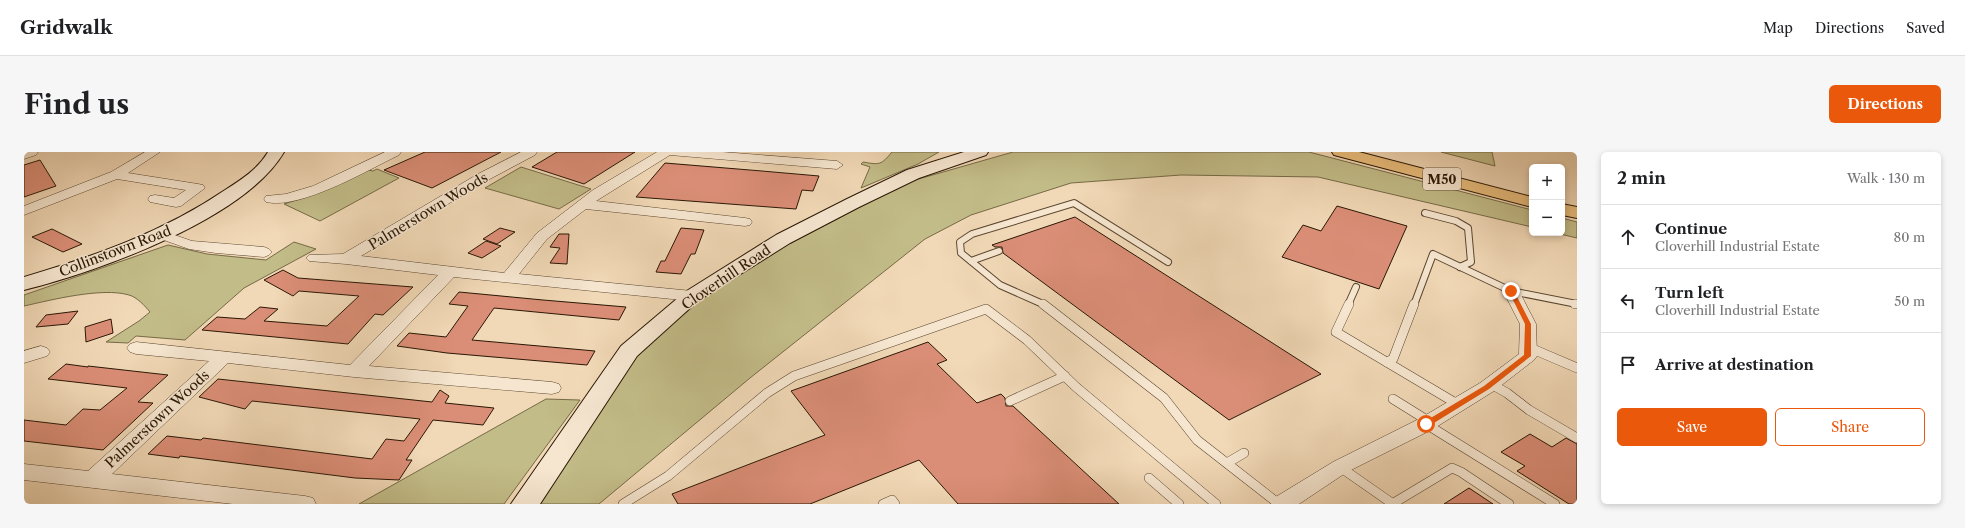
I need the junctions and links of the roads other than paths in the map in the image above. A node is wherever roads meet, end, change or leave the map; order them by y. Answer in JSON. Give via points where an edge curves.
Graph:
{"nodes":[{"id":1,"x":32,"y":152,"type":"edge"},
{"id":2,"x":154,"y":152,"type":"edge"},
{"id":3,"x":276,"y":152,"type":"edge"},
{"id":4,"x":531,"y":152,"type":"edge"},
{"id":5,"x":666,"y":152,"type":"edge"},
{"id":6,"x":676,"y":152,"type":"edge"},
{"id":7,"x":821,"y":152,"type":"edge"},
{"id":8,"x":980,"y":152,"type":"edge"},
{"id":9,"x":1340,"y":152,"type":"edge"},
{"id":10,"x":1394,"y":152,"type":"edge"},
{"id":11,"x":391,"y":153,"type":"edge"},
{"id":12,"x":24,"y":155,"type":"edge"},
{"id":13,"x":812,"y":163,"type":"junction"},
{"id":14,"x":837,"y":165,"type":"dead end"},
{"id":15,"x":116,"y":175,"type":"junction"},
{"id":16,"x":1529,"y":186,"type":"edge"},
{"id":17,"x":1565,"y":195,"type":"edge"},
{"id":18,"x":1577,"y":197,"type":"edge"},
{"id":19,"x":155,"y":199,"type":"dead end"},
{"id":20,"x":271,"y":199,"type":"dead end"},
{"id":21,"x":1529,"y":201,"type":"edge"},
{"id":22,"x":583,"y":204,"type":"junction"},
{"id":23,"x":1565,"y":210,"type":"edge"},
{"id":24,"x":24,"y":211,"type":"edge"},
{"id":25,"x":1425,"y":213,"type":"dead end"},
{"id":26,"x":1577,"y":213,"type":"edge"},
{"id":27,"x":745,"y":222,"type":"dead end"},
{"id":28,"x":163,"y":235,"type":"junction"},
{"id":29,"x":999,"y":251,"type":"dead end"},
{"id":30,"x":264,"y":252,"type":"dead end"},
{"id":31,"x":314,"y":258,"type":"dead end"},
{"id":32,"x":346,"y":259,"type":"junction"},
{"id":33,"x":971,"y":261,"type":"junction"},
{"id":34,"x":1168,"y":262,"type":"dead end"},
{"id":35,"x":1460,"y":267,"type":"junction"},
{"id":36,"x":450,"y":272,"type":"junction"},
{"id":37,"x":508,"y":278,"type":"junction"},
{"id":38,"x":24,"y":284,"type":"edge"},
{"id":39,"x":1356,"y":287,"type":"dead end"},
{"id":40,"x":1511,"y":291,"type":"junction"},
{"id":41,"x":692,"y":296,"type":"junction"},
{"id":42,"x":1577,"y":304,"type":"edge"},
{"id":43,"x":1528,"y":347,"type":"junction"},
{"id":44,"x":136,"y":348,"type":"dead end"},
{"id":45,"x":41,"y":352,"type":"dead end"},
{"id":46,"x":24,"y":357,"type":"edge"},
{"id":47,"x":223,"y":358,"type":"junction"},
{"id":48,"x":1387,"y":362,"type":"junction"},
{"id":49,"x":1577,"y":368,"type":"edge"},
{"id":50,"x":354,"y":371,"type":"junction"},
{"id":51,"x":1065,"y":376,"type":"junction"},
{"id":52,"x":1491,"y":384,"type":"junction"},
{"id":53,"x":552,"y":388,"type":"dead end"},
{"id":54,"x":1393,"y":399,"type":"dead end"},
{"id":55,"x":1010,"y":401,"type":"dead end"},
{"id":56,"x":1459,"y":405,"type":"junction"},
{"id":57,"x":1428,"y":423,"type":"junction"},
{"id":58,"x":1577,"y":438,"type":"edge"},
{"id":59,"x":1244,"y":453,"type":"dead end"},
{"id":60,"x":1227,"y":463,"type":"junction"},
{"id":61,"x":1340,"y":467,"type":"junction"},
{"id":62,"x":24,"y":472,"type":"edge"},
{"id":63,"x":1149,"y":478,"type":"dead end"},
{"id":64,"x":92,"y":480,"type":"junction"},
{"id":65,"x":305,"y":504,"type":"edge"},
{"id":66,"x":525,"y":504,"type":"edge"},
{"id":67,"x":623,"y":504,"type":"edge"},
{"id":68,"x":883,"y":504,"type":"edge"},
{"id":69,"x":895,"y":504,"type":"edge"},
{"id":70,"x":1179,"y":504,"type":"edge"},
{"id":71,"x":1216,"y":504,"type":"edge"},
{"id":72,"x":1279,"y":504,"type":"edge"},
{"id":73,"x":1282,"y":504,"type":"edge"},
{"id":74,"x":1393,"y":504,"type":"edge"},
{"id":75,"x":1509,"y":504,"type":"edge"},
{"id":76,"x":1555,"y":504,"type":"edge"}],
"edges":[{"from":1,"to":12,"type":"street"},
{"from":2,"to":15,"type":"street"},
{"from":3,"to":28,"type":"street","name":"Collinstown Road","via":[[258,175],[227,198]]},
{"from":4,"to":32,"type":"street","name":"Palmerstown Woods","via":[[483,177]]},
{"from":5,"to":22,"type":"street"},
{"from":6,"to":13,"type":"street"},
{"from":7,"to":13,"type":"street"},
{"from":8,"to":41,"type":"street","name":"Cloverhill Road","via":[[913,174],[853,203],[783,239]]},
{"from":9,"to":21,"type":"highway","number":"M50"},
{"from":10,"to":16,"type":"highway","number":"M50"},
{"from":11,"to":20,"type":"street","via":[[318,188],[283,199]]},
{"from":13,"to":14,"type":"street"},
{"from":15,"to":19,"type":"street","via":[[198,188],[176,203]]},
{"from":15,"to":24,"type":"street"},
{"from":17,"to":18,"type":"highway"},
{"from":22,"to":27,"type":"street"},
{"from":22,"to":37,"type":"street","via":[[542,236]]},
{"from":23,"to":26,"type":"highway"},
{"from":25,"to":35,"type":"lane","via":[[1456,221],[1468,228],[1471,262]]},
{"from":28,"to":30,"type":"street","via":[[189,245]]},
{"from":28,"to":38,"type":"street","name":"Collinstown Road","via":[[76,269]]},
{"from":29,"to":33,"type":"lane"},
{"from":31,"to":32,"type":"street","name":"Palmerstown Woods"},
{"from":32,"to":36,"type":"street","name":"Palmerstown Woods"},
{"from":33,"to":34,"type":"lane","via":[[961,253],[960,242],[972,234],[1074,204]]},
{"from":33,"to":60,"type":"lane","via":[[1000,285],[1041,302],[1164,398],[1197,440]]},
{"from":35,"to":40,"type":"lane"},
{"from":35,"to":48,"type":"lane","via":[[1433,254],[1393,360]]},
{"from":36,"to":37,"type":"street","name":"Palmerstown Woods"},
{"from":36,"to":50,"type":"street"},
{"from":37,"to":41,"type":"street","name":"Palmerstown Woods"},
{"from":39,"to":48,"type":"lane","via":[[1336,332]]},
{"from":40,"to":42,"type":"lane"},
{"from":40,"to":43,"type":"street","via":[[1528,324]]},
{"from":41,"to":66,"type":"street","name":"Cloverhill Road","via":[[629,351]]},
{"from":43,"to":49,"type":"lane"},
{"from":43,"to":52,"type":"street","via":[[1528,356]]},
{"from":44,"to":47,"type":"street","name":"Palmerstown Woods"},
{"from":45,"to":46,"type":"street"},
{"from":47,"to":50,"type":"street","name":"Palmerstown Woods"},
{"from":47,"to":64,"type":"street","name":"Palmerstown Woods"},
{"from":48,"to":56,"type":"lane"},
{"from":50,"to":53,"type":"street","name":"Palmerstown Woods"},
{"from":51,"to":55,"type":"lane"},
{"from":51,"to":67,"type":"lane","via":[[1027,340],[986,309],[794,376],[767,393],[668,476]]},
{"from":51,"to":71,"type":"lane"},
{"from":52,"to":56,"type":"street"},
{"from":52,"to":58,"type":"lane"},
{"from":54,"to":57,"type":"lane"},
{"from":56,"to":57,"type":"street"},
{"from":57,"to":61,"type":"street"},
{"from":57,"to":76,"type":"lane"},
{"from":59,"to":60,"type":"lane"},
{"from":60,"to":72,"type":"lane"},
{"from":61,"to":73,"type":"street"},
{"from":61,"to":74,"type":"lane"},
{"from":62,"to":64,"type":"street","name":"Palmerstown Woods"},
{"from":63,"to":70,"type":"lane"},
{"from":64,"to":65,"type":"street","name":"Palmerstown Woods"},
{"from":68,"to":69,"type":"lane","via":[[892,500]]},
{"from":74,"to":75,"type":"lane","via":[[1452,468]]}]}
